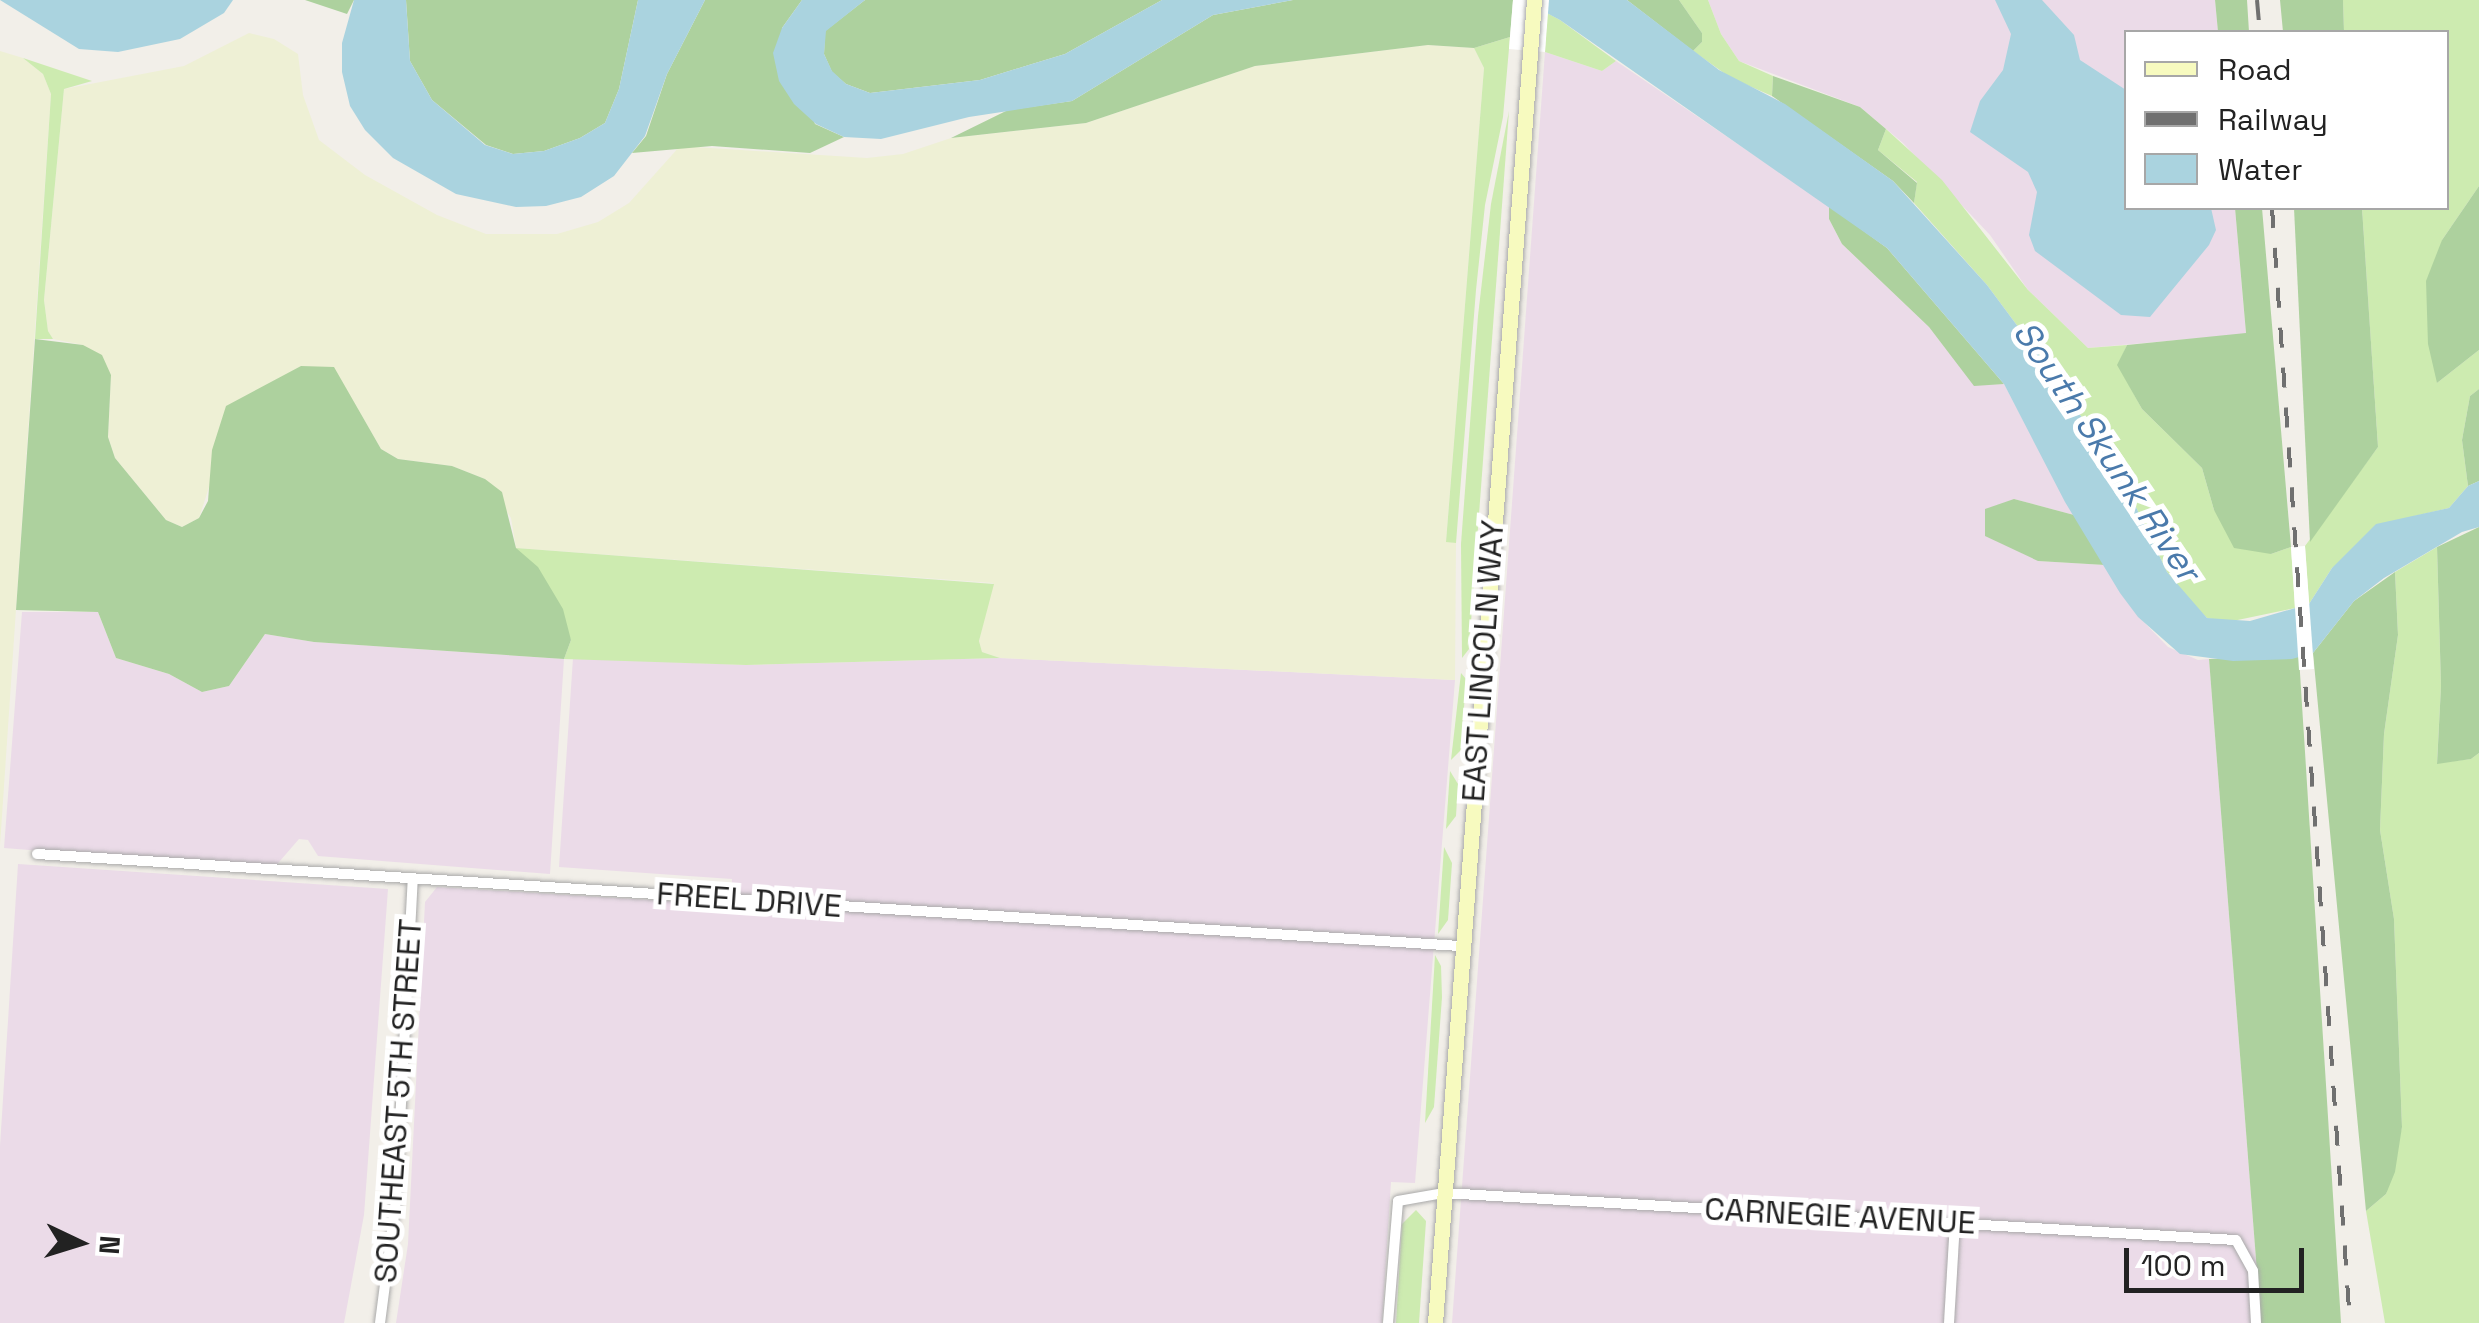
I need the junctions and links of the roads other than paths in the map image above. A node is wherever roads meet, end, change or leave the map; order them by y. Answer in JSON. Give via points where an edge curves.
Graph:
{"nodes":[{"id":1,"x":1534,"y":0,"type":"edge"},
{"id":2,"x":38,"y":854,"type":"dead end"},
{"id":3,"x":413,"y":878,"type":"junction"},
{"id":4,"x":1461,"y":946,"type":"junction"},
{"id":5,"x":1444,"y":1193,"type":"junction"},
{"id":6,"x":1956,"y":1223,"type":"junction"},
{"id":7,"x":380,"y":1323,"type":"edge"},
{"id":8,"x":1388,"y":1323,"type":"edge"},
{"id":9,"x":1435,"y":1323,"type":"edge"},
{"id":10,"x":1949,"y":1323,"type":"edge"},
{"id":11,"x":2256,"y":1323,"type":"edge"}],
"edges":[{"from":1,"to":4,"type":"main road","name":"EAST LINCOLN WAY"},
{"from":2,"to":3,"type":"street","name":"FREEL DRIVE"},
{"from":3,"to":4,"type":"street","name":"FREEL DRIVE"},
{"from":3,"to":7,"type":"street","name":"SOUTHEAST 5TH STREET","via":[[396,1199]]},
{"from":4,"to":5,"type":"main road","name":"EAST LINCOLN WAY"},
{"from":5,"to":6,"type":"street","name":"CARNEGIE AVENUE"},
{"from":5,"to":8,"type":"street","name":"CARNEGIE AVENUE","via":[[1398,1201]]},
{"from":5,"to":9,"type":"main road","name":"EAST LINCOLN WAY"},
{"from":6,"to":10,"type":"street"},
{"from":6,"to":11,"type":"street","name":"CARNEGIE AVENUE","via":[[2236,1240],[2253,1271]]}]}
